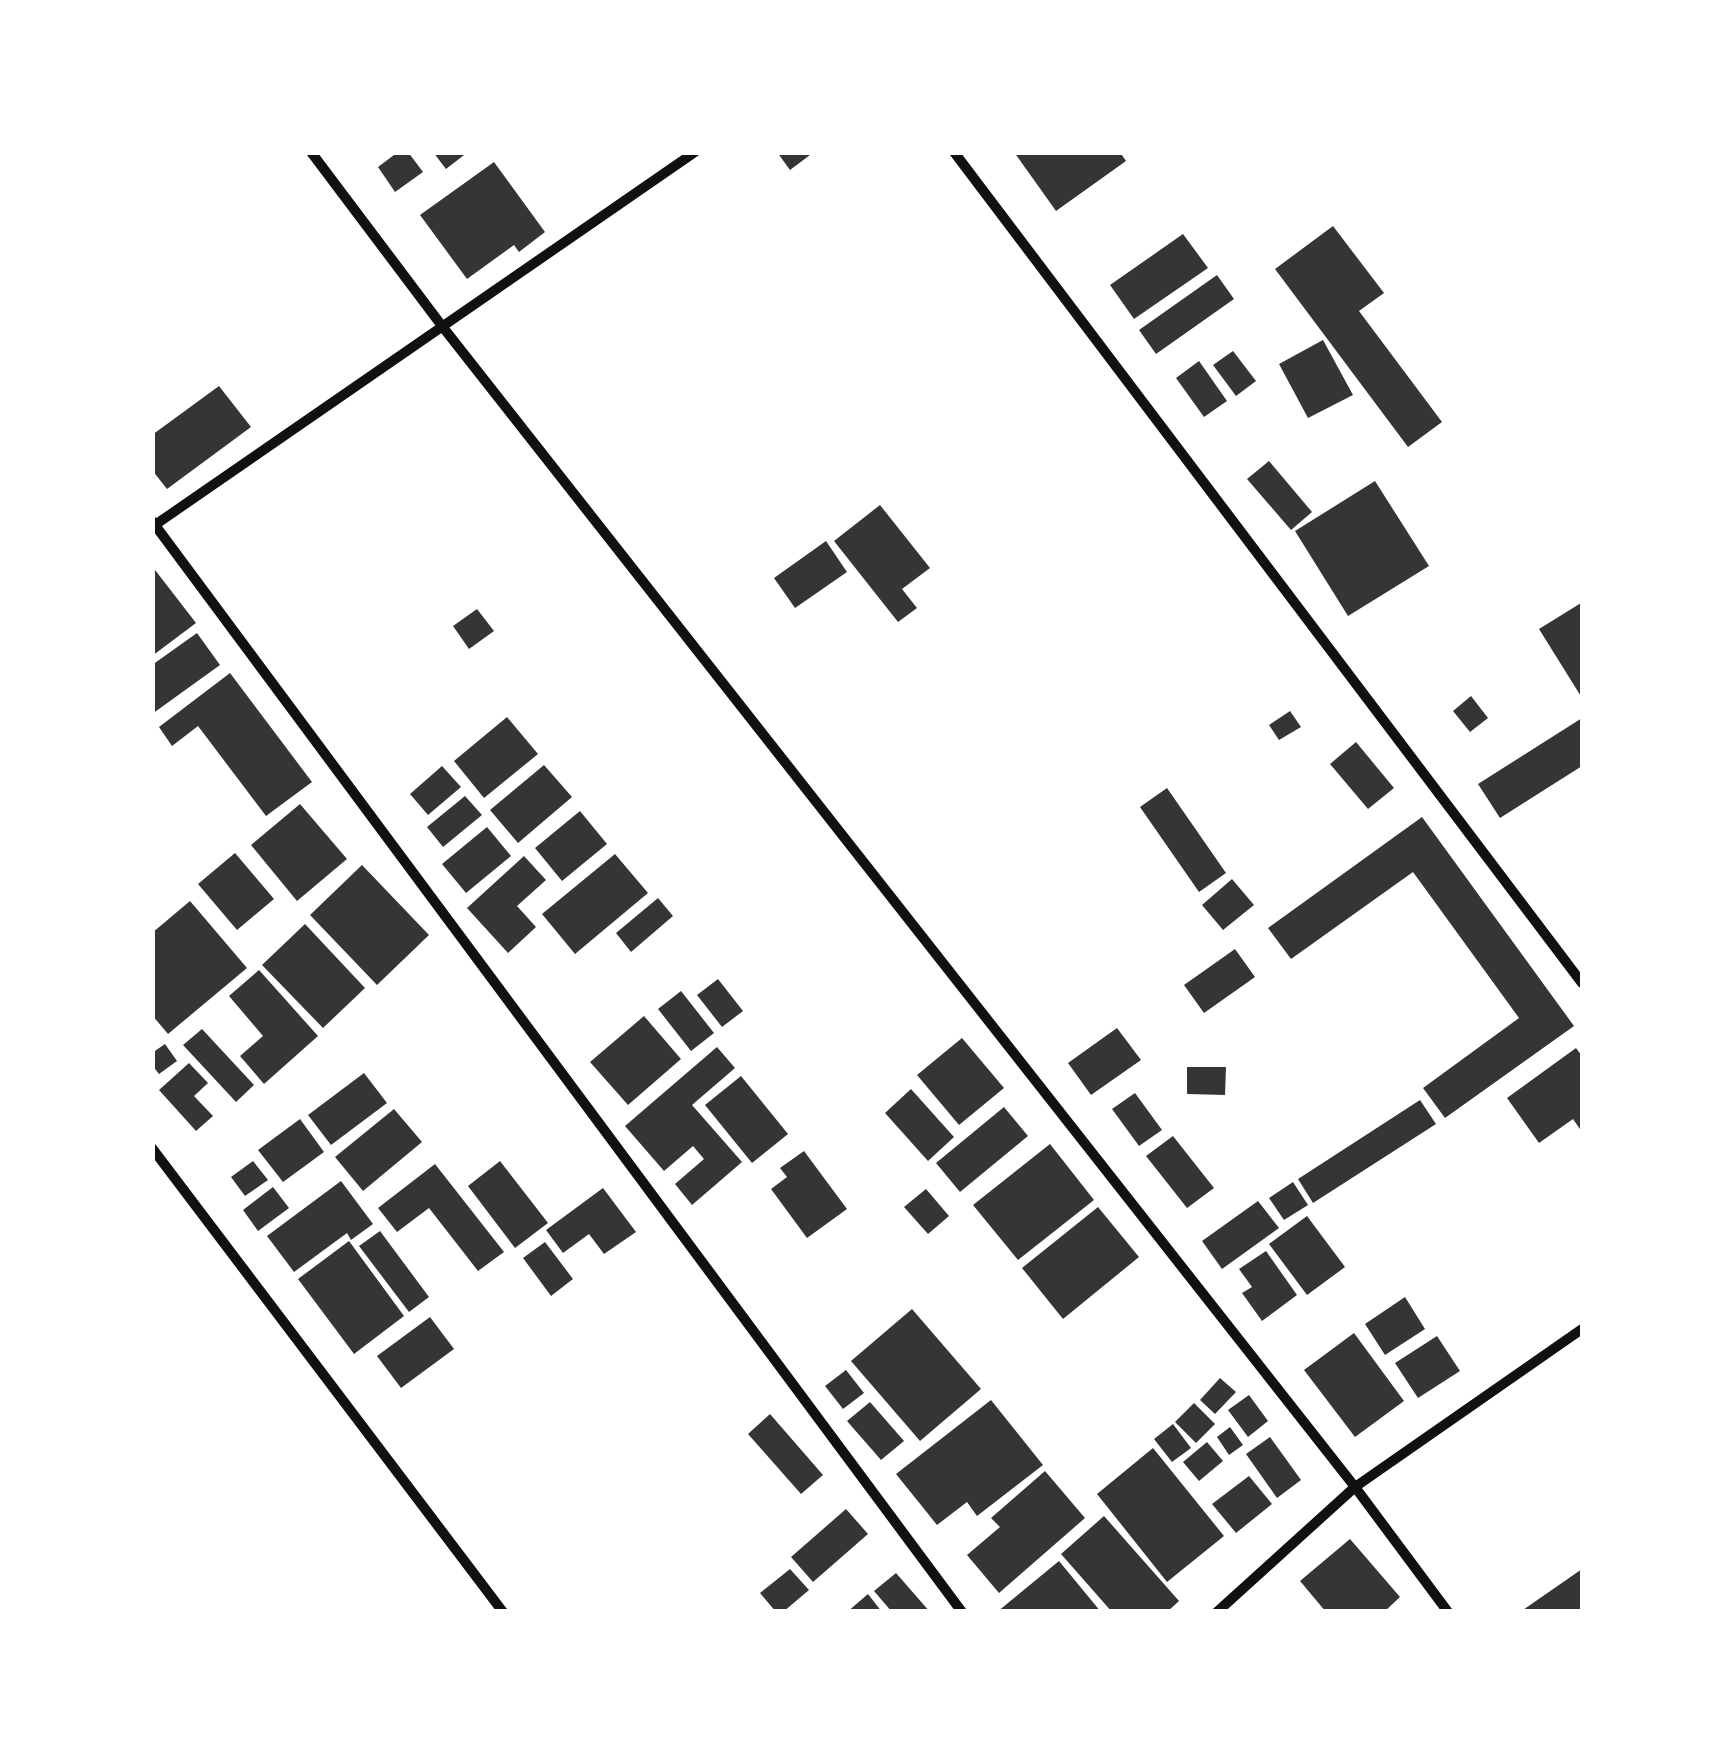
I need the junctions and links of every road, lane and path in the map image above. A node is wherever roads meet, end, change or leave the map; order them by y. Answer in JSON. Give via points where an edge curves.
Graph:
{"nodes":[{"id":1,"x":311,"y":152,"type":"edge"},
{"id":2,"x":695,"y":152,"type":"edge"},
{"id":3,"x":954,"y":152,"type":"edge"},
{"id":4,"x":442,"y":326,"type":"junction"},
{"id":5,"x":153,"y":524,"type":"edge"},
{"id":6,"x":1582,"y":982,"type":"edge"},
{"id":7,"x":152,"y":1148,"type":"edge"},
{"id":8,"x":1582,"y":1329,"type":"edge"},
{"id":9,"x":1355,"y":1487,"type":"junction"},
{"id":10,"x":503,"y":1612,"type":"edge"},
{"id":11,"x":962,"y":1612,"type":"edge"},
{"id":12,"x":1217,"y":1612,"type":"edge"},
{"id":13,"x":1448,"y":1612,"type":"edge"}],
"edges":[{"from":1,"to":4,"type":"street"},
{"from":2,"to":4,"type":"street"},
{"from":3,"to":6,"type":"street"},
{"from":4,"to":5,"type":"street"},
{"from":4,"to":9,"type":"street"},
{"from":5,"to":11,"type":"street"},
{"from":7,"to":10,"type":"street"},
{"from":8,"to":9,"type":"street"},
{"from":9,"to":12,"type":"street"},
{"from":9,"to":13,"type":"street"}]}
